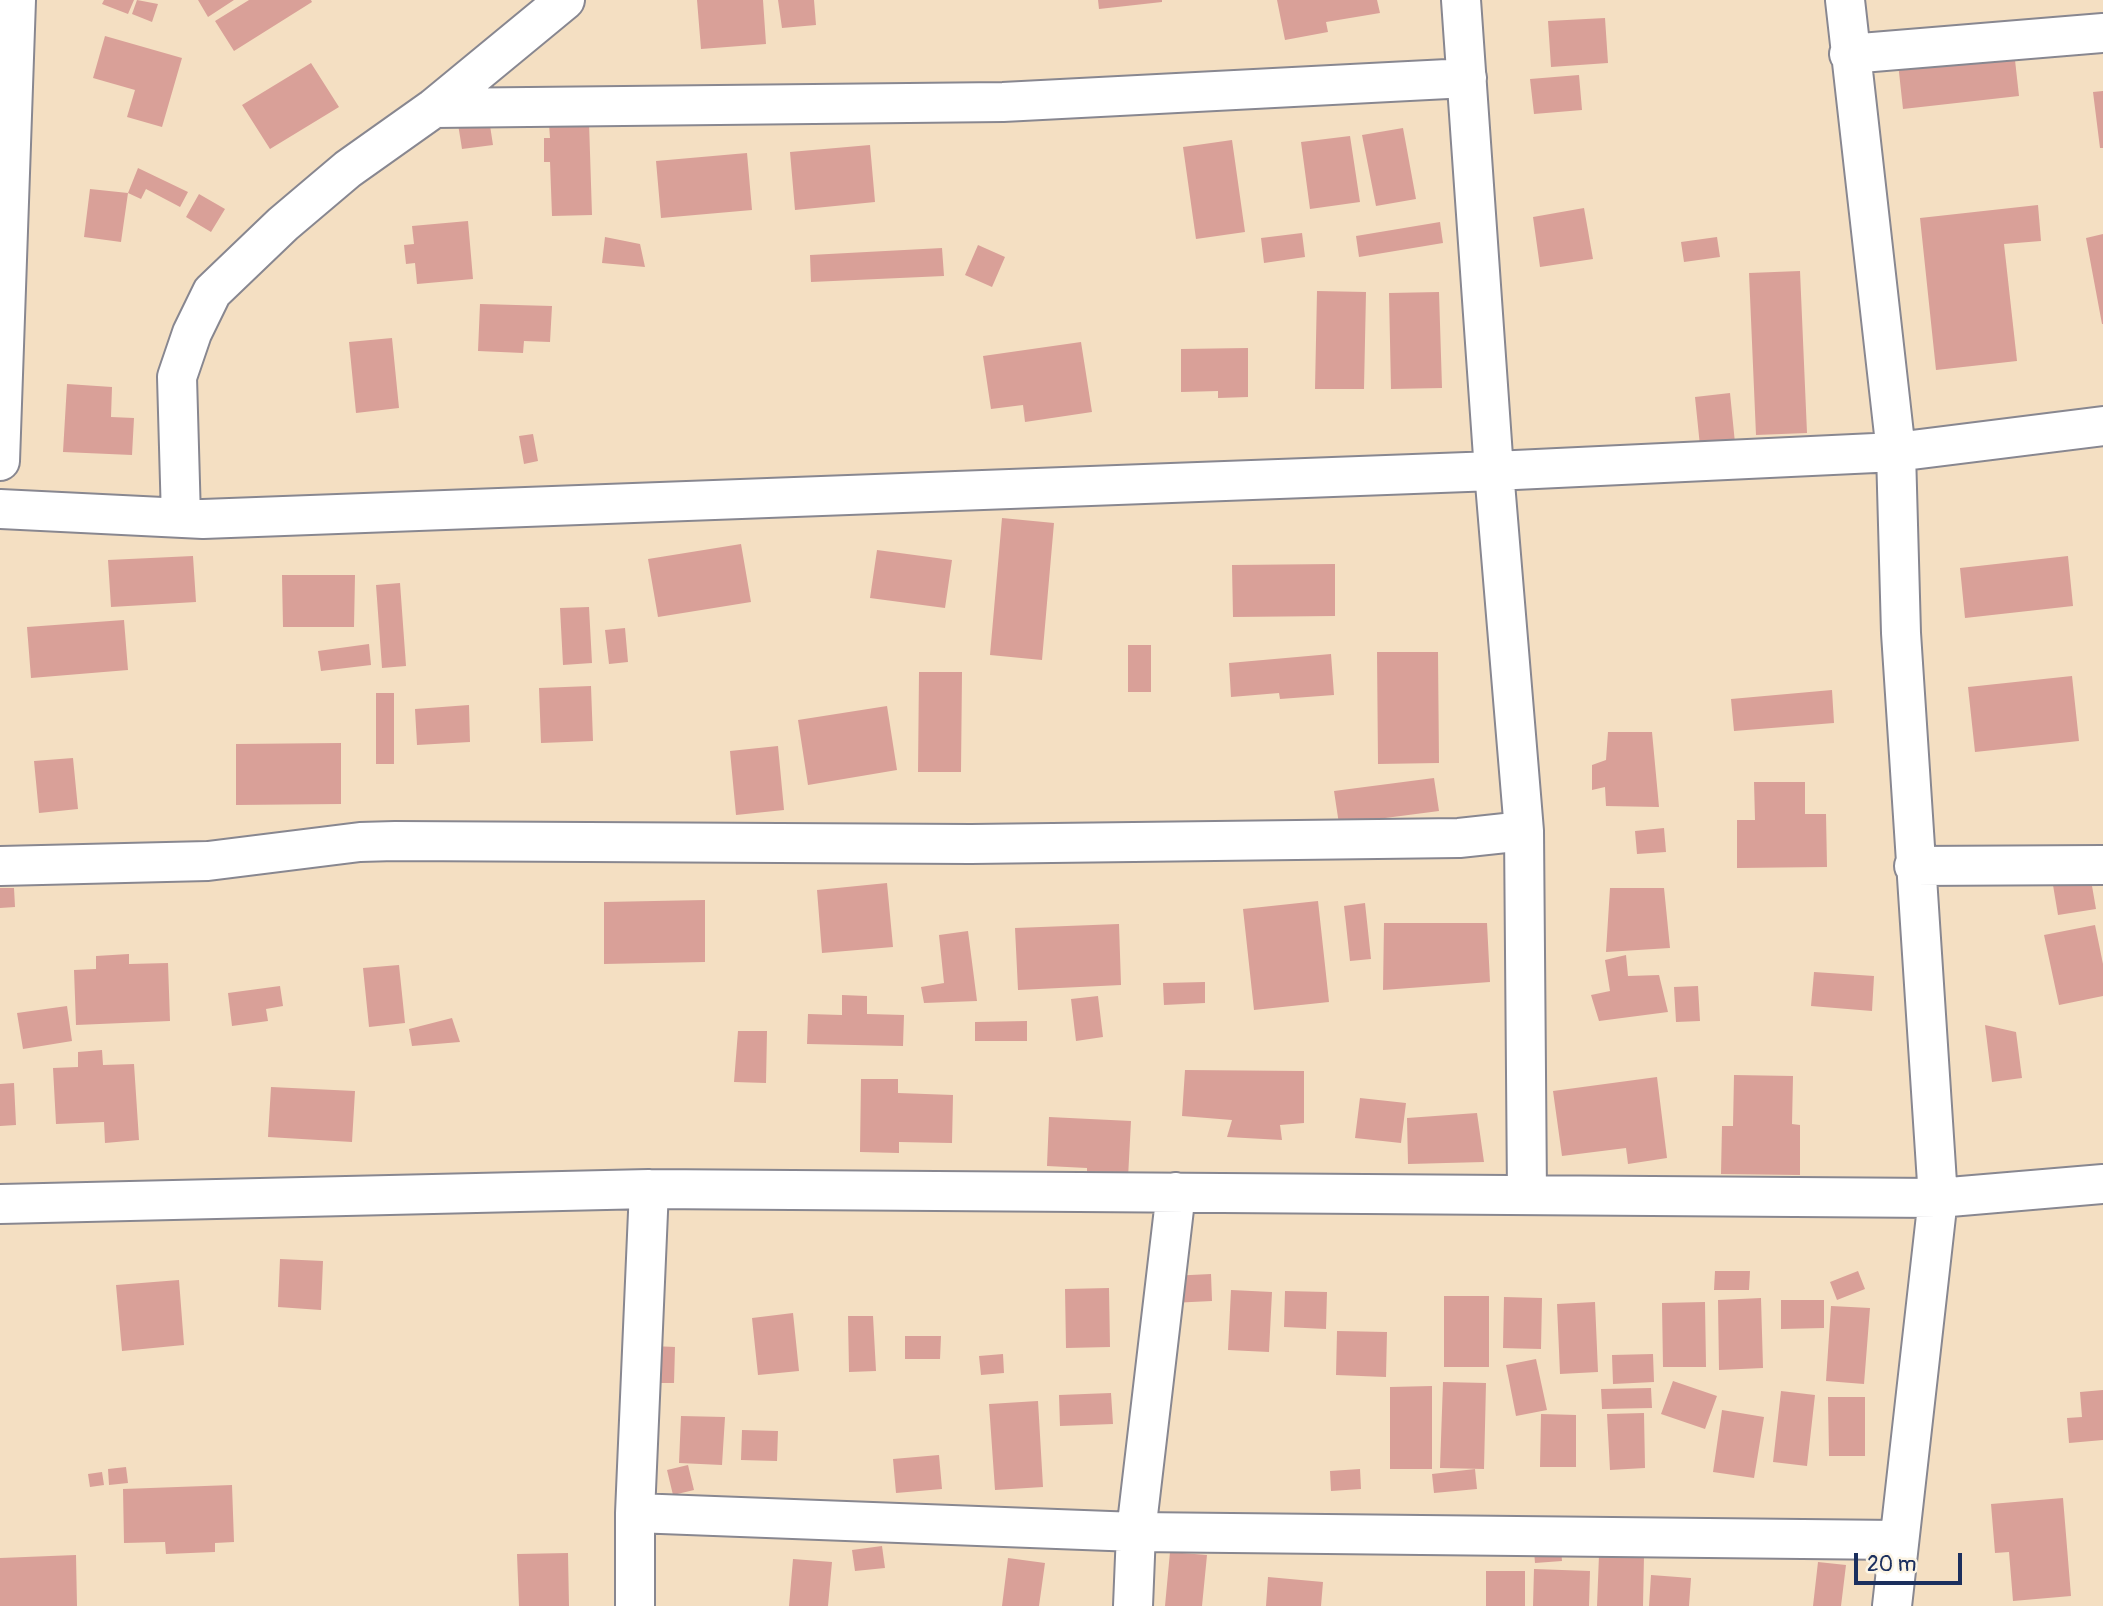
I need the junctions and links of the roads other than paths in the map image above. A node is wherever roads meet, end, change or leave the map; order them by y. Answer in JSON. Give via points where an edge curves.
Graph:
{"nodes":[{"id":1,"x":16,"y":0,"type":"edge"},
{"id":2,"x":565,"y":0,"type":"edge"},
{"id":3,"x":1461,"y":0,"type":"edge"},
{"id":4,"x":1845,"y":0,"type":"edge"},
{"id":5,"x":2103,"y":33,"type":"edge"},
{"id":6,"x":1849,"y":54,"type":"junction"},
{"id":7,"x":1467,"y":78,"type":"junction"},
{"id":8,"x":434,"y":108,"type":"junction"},
{"id":9,"x":2103,"y":426,"type":"edge"},
{"id":10,"x":1896,"y":452,"type":"junction"},
{"id":11,"x":0,"y":461,"type":"edge"},
{"id":12,"x":1494,"y":471,"type":"junction"},
{"id":13,"x":0,"y":509,"type":"edge"},
{"id":14,"x":181,"y":518,"type":"junction"},
{"id":15,"x":1524,"y":831,"type":"junction"},
{"id":16,"x":2103,"y":865,"type":"edge"},
{"id":17,"x":0,"y":866,"type":"edge"},
{"id":18,"x":1914,"y":866,"type":"junction"},
{"id":19,"x":2103,"y":1184,"type":"edge"},
{"id":20,"x":649,"y":1189,"type":"junction"},
{"id":21,"x":1176,"y":1192,"type":"junction"},
{"id":22,"x":1527,"y":1194,"type":"junction"},
{"id":23,"x":1938,"y":1198,"type":"junction"},
{"id":24,"x":0,"y":1204,"type":"edge"},
{"id":25,"x":635,"y":1513,"type":"junction"},
{"id":26,"x":1136,"y":1532,"type":"junction"},
{"id":27,"x":1898,"y":1540,"type":"junction"},
{"id":28,"x":635,"y":1606,"type":"edge"},
{"id":29,"x":1133,"y":1606,"type":"edge"},
{"id":30,"x":1892,"y":1606,"type":"edge"}],
"edges":[{"from":1,"to":11,"type":"street"},
{"from":2,"to":8,"type":"street"},
{"from":3,"to":7,"type":"street"},
{"from":4,"to":6,"type":"street"},
{"from":5,"to":6,"type":"street"},
{"from":6,"to":10,"type":"street"},
{"from":7,"to":8,"type":"street","via":[[1003,102]]},
{"from":7,"to":12,"type":"street"},
{"from":8,"to":14,"type":"street","via":[[348,169],[212,292],[177,377]]},
{"from":9,"to":10,"type":"street"},
{"from":10,"to":12,"type":"street"},
{"from":10,"to":18,"type":"street"},
{"from":12,"to":14,"type":"street"},
{"from":12,"to":15,"type":"street"},
{"from":13,"to":14,"type":"street"},
{"from":15,"to":17,"type":"street","via":[[1459,838],[999,844],[394,841],[208,861]]},
{"from":15,"to":22,"type":"street"},
{"from":16,"to":18,"type":"street"},
{"from":18,"to":23,"type":"street"},
{"from":19,"to":23,"type":"street"},
{"from":20,"to":21,"type":"street"},
{"from":20,"to":24,"type":"street"},
{"from":20,"to":25,"type":"street"},
{"from":21,"to":22,"type":"street"},
{"from":21,"to":26,"type":"street"},
{"from":22,"to":23,"type":"street"},
{"from":23,"to":27,"type":"street"},
{"from":25,"to":26,"type":"street"},
{"from":25,"to":28,"type":"street"},
{"from":26,"to":27,"type":"street"},
{"from":26,"to":29,"type":"street"},
{"from":27,"to":30,"type":"street"}]}
